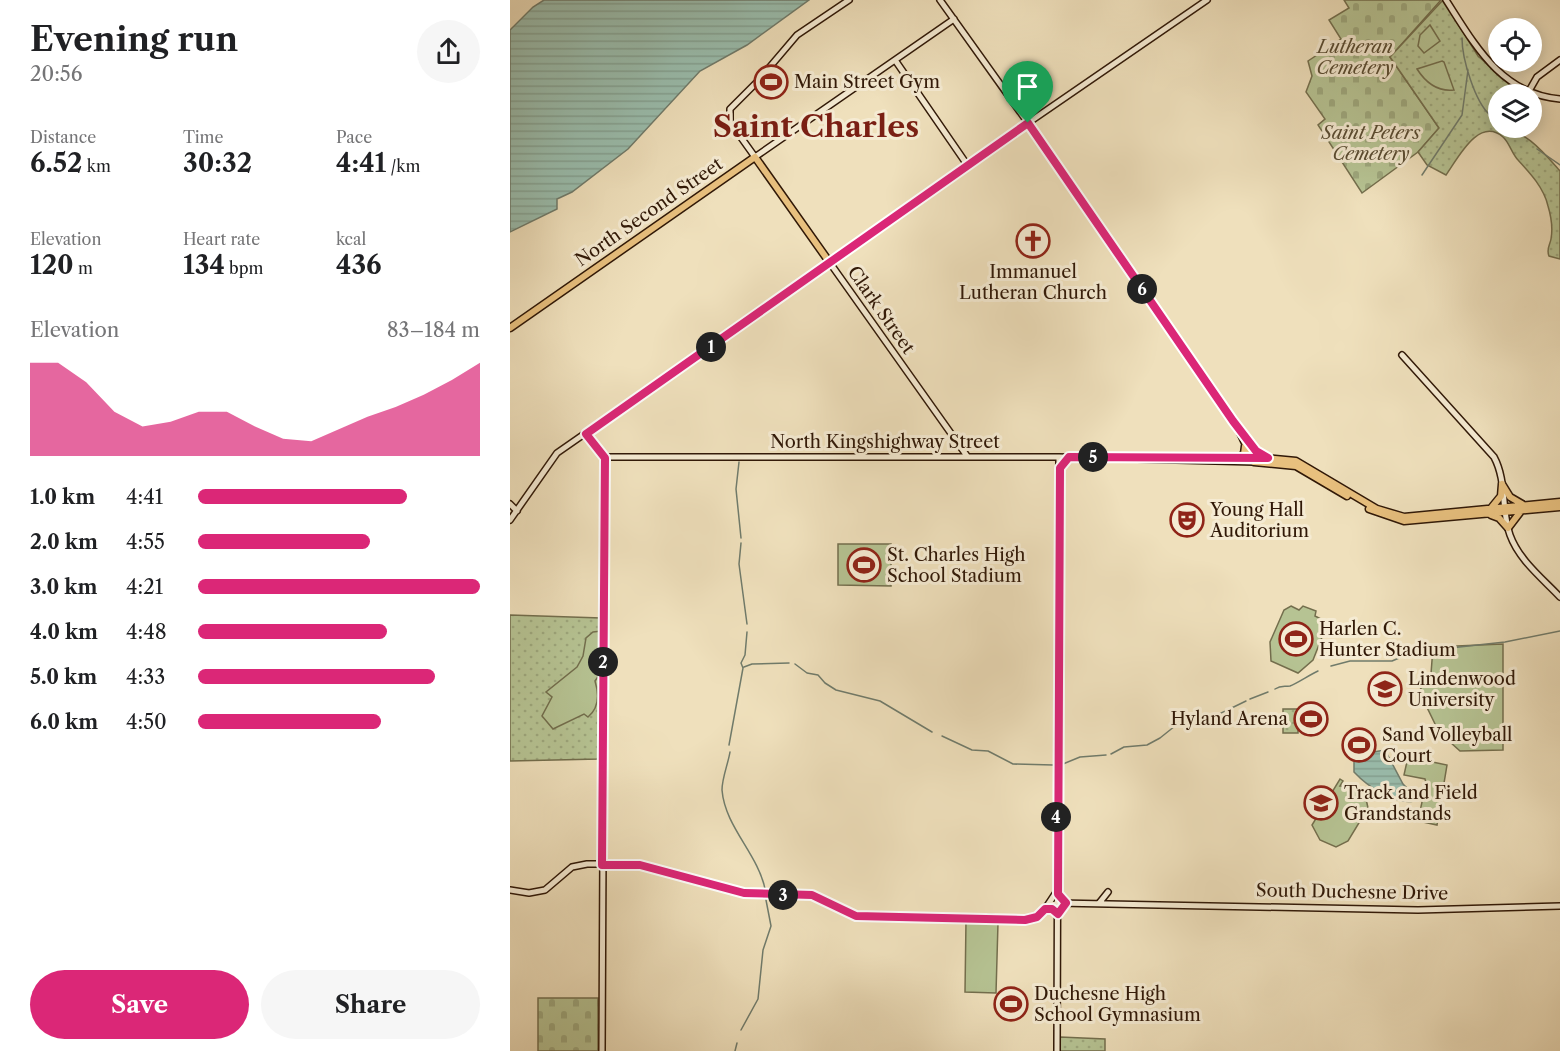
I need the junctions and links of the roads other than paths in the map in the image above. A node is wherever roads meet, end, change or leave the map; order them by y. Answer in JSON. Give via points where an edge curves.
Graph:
{"nodes":[{"id":1,"x":849,"y":0,"type":"edge"},
{"id":2,"x":940,"y":0,"type":"edge"},
{"id":3,"x":1207,"y":0,"type":"edge"},
{"id":4,"x":1446,"y":0,"type":"edge"},
{"id":5,"x":954,"y":19,"type":"junction"},
{"id":6,"x":895,"y":60,"type":"junction"},
{"id":7,"x":1560,"y":60,"type":"edge"},
{"id":8,"x":1536,"y":78,"type":"junction"},
{"id":9,"x":1514,"y":84,"type":"edge"},
{"id":10,"x":1525,"y":84,"type":"edge"},
{"id":11,"x":1533,"y":84,"type":"edge"},
{"id":12,"x":1542,"y":95,"type":"edge"},
{"id":13,"x":1560,"y":99,"type":"edge"},
{"id":14,"x":1028,"y":123,"type":"junction"},
{"id":15,"x":755,"y":157,"type":"junction"},
{"id":16,"x":968,"y":166,"type":"junction"},
{"id":17,"x":830,"y":263,"type":"junction"},
{"id":18,"x":510,"y":328,"type":"edge"},
{"id":19,"x":1402,"y":355,"type":"dead end"},
{"id":20,"x":1241,"y":432,"type":"junction"},
{"id":21,"x":586,"y":434,"type":"junction"},
{"id":22,"x":967,"y":456,"type":"junction"},
{"id":23,"x":1059,"y":457,"type":"junction"},
{"id":24,"x":1069,"y":457,"type":"junction"},
{"id":25,"x":605,"y":458,"type":"junction"},
{"id":26,"x":1238,"y":458,"type":"junction"},
{"id":27,"x":1268,"y":458,"type":"junction"},
{"id":28,"x":1214,"y":459,"type":"junction"},
{"id":29,"x":1254,"y":459,"type":"junction"},
{"id":30,"x":1060,"y":468,"type":"junction"},
{"id":31,"x":1502,"y":484,"type":"junction"},
{"id":32,"x":1560,"y":502,"type":"edge"},
{"id":33,"x":510,"y":504,"type":"edge"},
{"id":34,"x":1560,"y":507,"type":"edge"},
{"id":35,"x":1491,"y":508,"type":"junction"},
{"id":36,"x":1525,"y":508,"type":"junction"},
{"id":37,"x":1505,"y":509,"type":"junction"},
{"id":38,"x":517,"y":511,"type":"junction"},
{"id":39,"x":1478,"y":514,"type":"junction"},
{"id":40,"x":510,"y":520,"type":"edge"},
{"id":41,"x":1508,"y":528,"type":"junction"},
{"id":42,"x":1560,"y":597,"type":"edge"},
{"id":43,"x":602,"y":865,"type":"junction"},
{"id":44,"x":510,"y":891,"type":"edge"},
{"id":45,"x":1058,"y":892,"type":"junction"},
{"id":46,"x":1108,"y":892,"type":"dead end"},
{"id":47,"x":1058,"y":903,"type":"junction"},
{"id":48,"x":1066,"y":903,"type":"junction"},
{"id":49,"x":1099,"y":903,"type":"junction"},
{"id":50,"x":1560,"y":906,"type":"edge"},
{"id":51,"x":1045,"y":909,"type":"junction"},
{"id":52,"x":1058,"y":914,"type":"junction"},
{"id":53,"x":602,"y":1051,"type":"edge"},
{"id":54,"x":1057,"y":1051,"type":"edge"}],
"edges":[{"from":1,"to":15,"type":"main road","name":"Clark Street","via":[[797,35],[731,106],[730,122]]},
{"from":2,"to":5,"type":"main road"},
{"from":3,"to":14,"type":"main road"},
{"from":4,"to":9,"type":"main road","via":[[1480,54]]},
{"from":5,"to":6,"type":"main road","name":"North Second Street"},
{"from":5,"to":14,"type":"main road"},
{"from":6,"to":15,"type":"main road","name":"North Second Street"},
{"from":6,"to":16,"type":"main road"},
{"from":7,"to":8,"type":"main road"},
{"from":8,"to":10,"type":"main road"},
{"from":8,"to":11,"type":"main road"},
{"from":12,"to":13,"type":"main road"},
{"from":14,"to":16,"type":"main road"},
{"from":14,"to":20,"type":"main road"},
{"from":15,"to":17,"type":"main road","name":"Clark Street"},
{"from":15,"to":18,"type":"main road","name":"North Second Street"},
{"from":16,"to":17,"type":"main road"},
{"from":17,"to":21,"type":"main road"},
{"from":17,"to":22,"type":"main road","name":"Clark Street"},
{"from":19,"to":31,"type":"main road","via":[[1488,449],[1498,464]]},
{"from":20,"to":26,"type":"main road","via":[[1246,448]]},
{"from":20,"to":27,"type":"main road","via":[[1256,451]]},
{"from":20,"to":29,"type":"main road"},
{"from":21,"to":25,"type":"main road"},
{"from":21,"to":38,"type":"main road","via":[[556,454]]},
{"from":22,"to":23,"type":"main road","name":"North Kingshighway Street"},
{"from":22,"to":25,"type":"main road","name":"North Kingshighway Street"},
{"from":23,"to":24,"type":"main road","name":"North Kingshighway Street"},
{"from":23,"to":30,"type":"main road"},
{"from":24,"to":28,"type":"main road","name":"North Kingshighway Street"},
{"from":24,"to":30,"type":"main road"},
{"from":25,"to":43,"type":"main road"},
{"from":26,"to":28,"type":"main road"},
{"from":26,"to":29,"type":"main road"},
{"from":27,"to":29,"type":"main road"},
{"from":27,"to":35,"type":"main road","via":[[1290,459],[1309,466],[1366,503],[1397,516]]},
{"from":28,"to":29,"type":"main road"},
{"from":29,"to":39,"type":"main road","via":[[1296,466],[1376,513],[1394,519],[1416,521]]},
{"from":30,"to":45,"type":"main road"},
{"from":31,"to":35,"type":"main road","via":[[1498,501]]},
{"from":31,"to":36,"type":"main road","via":[[1513,500]]},
{"from":31,"to":37,"type":"main road"},
{"from":32,"to":36,"type":"main road"},
{"from":33,"to":38,"type":"main road"},
{"from":34,"to":36,"type":"main road"},
{"from":35,"to":37,"type":"main road"},
{"from":36,"to":37,"type":"main road"},
{"from":36,"to":41,"type":"main road"},
{"from":37,"to":39,"type":"main road"},
{"from":37,"to":41,"type":"main road"},
{"from":38,"to":40,"type":"main road"},
{"from":39,"to":41,"type":"main road","via":[[1499,518]]},
{"from":41,"to":42,"type":"main road","via":[[1519,553]]},
{"from":43,"to":44,"type":"main road","via":[[575,867],[545,890]]},
{"from":43,"to":51,"type":"main road","via":[[640,865],[744,893],[812,895],[856,916],[1025,920],[1037,917]]},
{"from":43,"to":53,"type":"main road"},
{"from":45,"to":47,"type":"main road"},
{"from":45,"to":48,"type":"main road"},
{"from":45,"to":51,"type":"main road"},
{"from":46,"to":49,"type":"main road"},
{"from":47,"to":48,"type":"main road","name":"South Duchesne Drive"},
{"from":47,"to":51,"type":"main road"},
{"from":47,"to":52,"type":"main road"},
{"from":48,"to":49,"type":"main road","name":"South Duchesne Drive"},
{"from":48,"to":52,"type":"main road"},
{"from":49,"to":50,"type":"main road","name":"South Duchesne Drive","via":[[1418,910]]},
{"from":51,"to":52,"type":"main road"},
{"from":52,"to":54,"type":"main road"}]}
